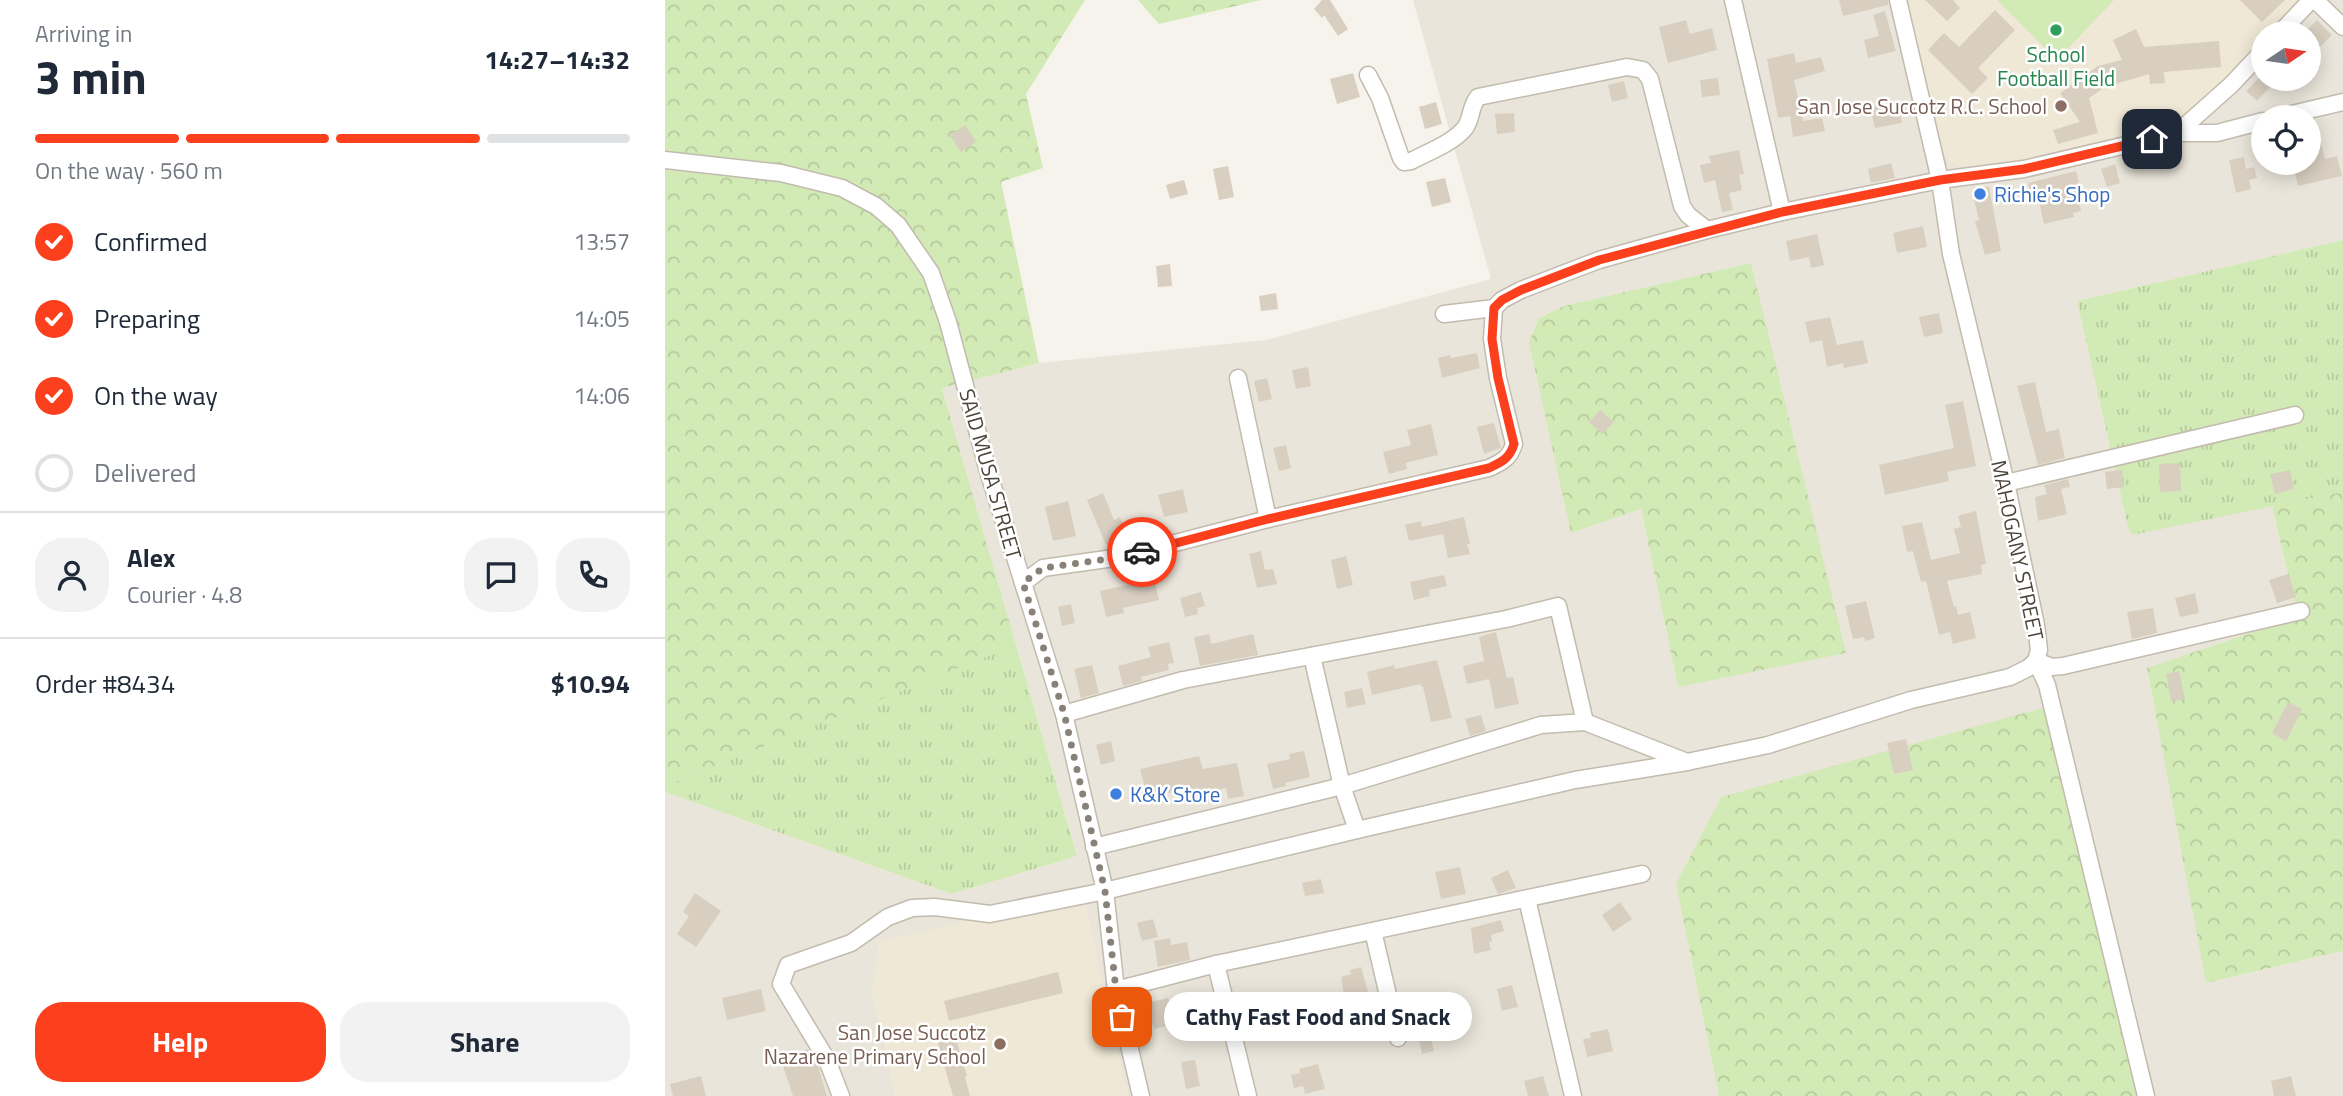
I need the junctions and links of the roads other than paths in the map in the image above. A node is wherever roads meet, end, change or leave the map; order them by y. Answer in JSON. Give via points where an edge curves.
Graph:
{"nodes":[{"id":1,"x":1733,"y":0,"type":"edge"},
{"id":2,"x":1898,"y":0,"type":"edge"},
{"id":3,"x":2313,"y":0,"type":"edge"},
{"id":4,"x":2292,"y":21,"type":"edge"},
{"id":5,"x":2343,"y":27,"type":"edge"},
{"id":6,"x":2251,"y":64,"type":"edge"},
{"id":7,"x":1369,"y":75,"type":"dead end"},
{"id":8,"x":2343,"y":102,"type":"edge"},
{"id":9,"x":2321,"y":107,"type":"edge"},
{"id":10,"x":2251,"y":124,"type":"edge"},
{"id":11,"x":2178,"y":133,"type":"junction"},
{"id":12,"x":665,"y":160,"type":"edge"},
{"id":13,"x":1940,"y":180,"type":"junction"},
{"id":14,"x":1782,"y":212,"type":"junction"},
{"id":15,"x":1707,"y":230,"type":"junction"},
{"id":16,"x":1494,"y":308,"type":"junction"},
{"id":17,"x":1444,"y":314,"type":"dead end"},
{"id":18,"x":1238,"y":378,"type":"dead end"},
{"id":19,"x":2295,"y":415,"type":"dead end"},
{"id":20,"x":2006,"y":483,"type":"junction"},
{"id":21,"x":1268,"y":519,"type":"junction"},
{"id":22,"x":1023,"y":583,"type":"junction"},
{"id":23,"x":2301,"y":611,"type":"dead end"},
{"id":24,"x":1312,"y":656,"type":"junction"},
{"id":25,"x":2035,"y":661,"type":"junction"},
{"id":26,"x":1064,"y":713,"type":"junction"},
{"id":27,"x":1585,"y":722,"type":"junction"},
{"id":28,"x":1687,"y":762,"type":"junction"},
{"id":29,"x":1342,"y":786,"type":"junction"},
{"id":30,"x":1357,"y":830,"type":"junction"},
{"id":31,"x":1094,"y":847,"type":"junction"},
{"id":32,"x":1642,"y":874,"type":"dead end"},
{"id":33,"x":1105,"y":891,"type":"junction"},
{"id":34,"x":1527,"y":899,"type":"junction"},
{"id":35,"x":1373,"y":931,"type":"junction"},
{"id":36,"x":1216,"y":964,"type":"junction"},
{"id":37,"x":1116,"y":990,"type":"junction"},
{"id":38,"x":1398,"y":1038,"type":"dead end"},
{"id":39,"x":841,"y":1096,"type":"edge"},
{"id":40,"x":1141,"y":1096,"type":"edge"},
{"id":41,"x":1248,"y":1096,"type":"edge"},
{"id":42,"x":1573,"y":1096,"type":"edge"},
{"id":43,"x":2146,"y":1096,"type":"edge"}],
"edges":[{"from":1,"to":14,"type":"street"},
{"from":2,"to":13,"type":"street","name":"MAHOGANY STREET"},
{"from":3,"to":4,"type":"street"},
{"from":3,"to":5,"type":"street"},
{"from":6,"to":11,"type":"street"},
{"from":7,"to":15,"type":"street","via":[[1404,162],[1457,136],[1478,97],[1627,68],[1643,70],[1650,79],[1682,206]]},
{"from":8,"to":9,"type":"street"},
{"from":10,"to":11,"type":"street","via":[[2217,133]]},
{"from":11,"to":13,"type":"street","via":[[2024,169]]},
{"from":12,"to":22,"type":"street","name":"SAID MUSA STREET","via":[[781,173],[842,188],[876,206],[898,225],[931,273],[949,322]]},
{"from":13,"to":14,"type":"street"},
{"from":13,"to":20,"type":"street","name":"MAHOGANY STREET","via":[[1951,254]]},
{"from":14,"to":15,"type":"street"},
{"from":15,"to":16,"type":"street","via":[[1599,260],[1521,290]]},
{"from":16,"to":17,"type":"street"},
{"from":16,"to":21,"type":"street","via":[[1492,339],[1514,444],[1510,455],[1489,468]]},
{"from":18,"to":21,"type":"street"},
{"from":19,"to":20,"type":"street"},
{"from":20,"to":25,"type":"street","name":"MAHOGANY STREET","via":[[2036,625],[2039,650]]},
{"from":21,"to":22,"type":"street","via":[[1121,557],[1043,568]]},
{"from":22,"to":26,"type":"street","name":"SAID MUSA STREET"},
{"from":23,"to":25,"type":"street","via":[[2063,666]]},
{"from":24,"to":26,"type":"street","via":[[1183,680]]},
{"from":24,"to":27,"type":"street","via":[[1557,606]]},
{"from":24,"to":29,"type":"street"},
{"from":25,"to":28,"type":"street","via":[[2010,677],[1911,700],[1768,745]]},
{"from":25,"to":43,"type":"street","name":"MAHOGANY STREET","via":[[2047,685]]},
{"from":26,"to":31,"type":"street","name":"SAID MUSA STREET"},
{"from":27,"to":28,"type":"street"},
{"from":27,"to":29,"type":"street","via":[[1541,725]]},
{"from":28,"to":30,"type":"street","via":[[1575,780]]},
{"from":29,"to":30,"type":"street"},
{"from":29,"to":31,"type":"street"},
{"from":30,"to":33,"type":"street"},
{"from":31,"to":33,"type":"street","name":"SAID MUSA STREET"},
{"from":32,"to":34,"type":"street"},
{"from":33,"to":37,"type":"street","name":"SAID MUSA STREET"},
{"from":33,"to":39,"type":"street","via":[[990,914],[912,908],[851,943],[788,965],[781,984],[827,1060]]},
{"from":34,"to":35,"type":"street"},
{"from":34,"to":42,"type":"street"},
{"from":35,"to":36,"type":"street"},
{"from":35,"to":38,"type":"street"},
{"from":36,"to":37,"type":"street"},
{"from":36,"to":41,"type":"street"},
{"from":37,"to":40,"type":"street","name":"SAID MUSA STREET"}]}
